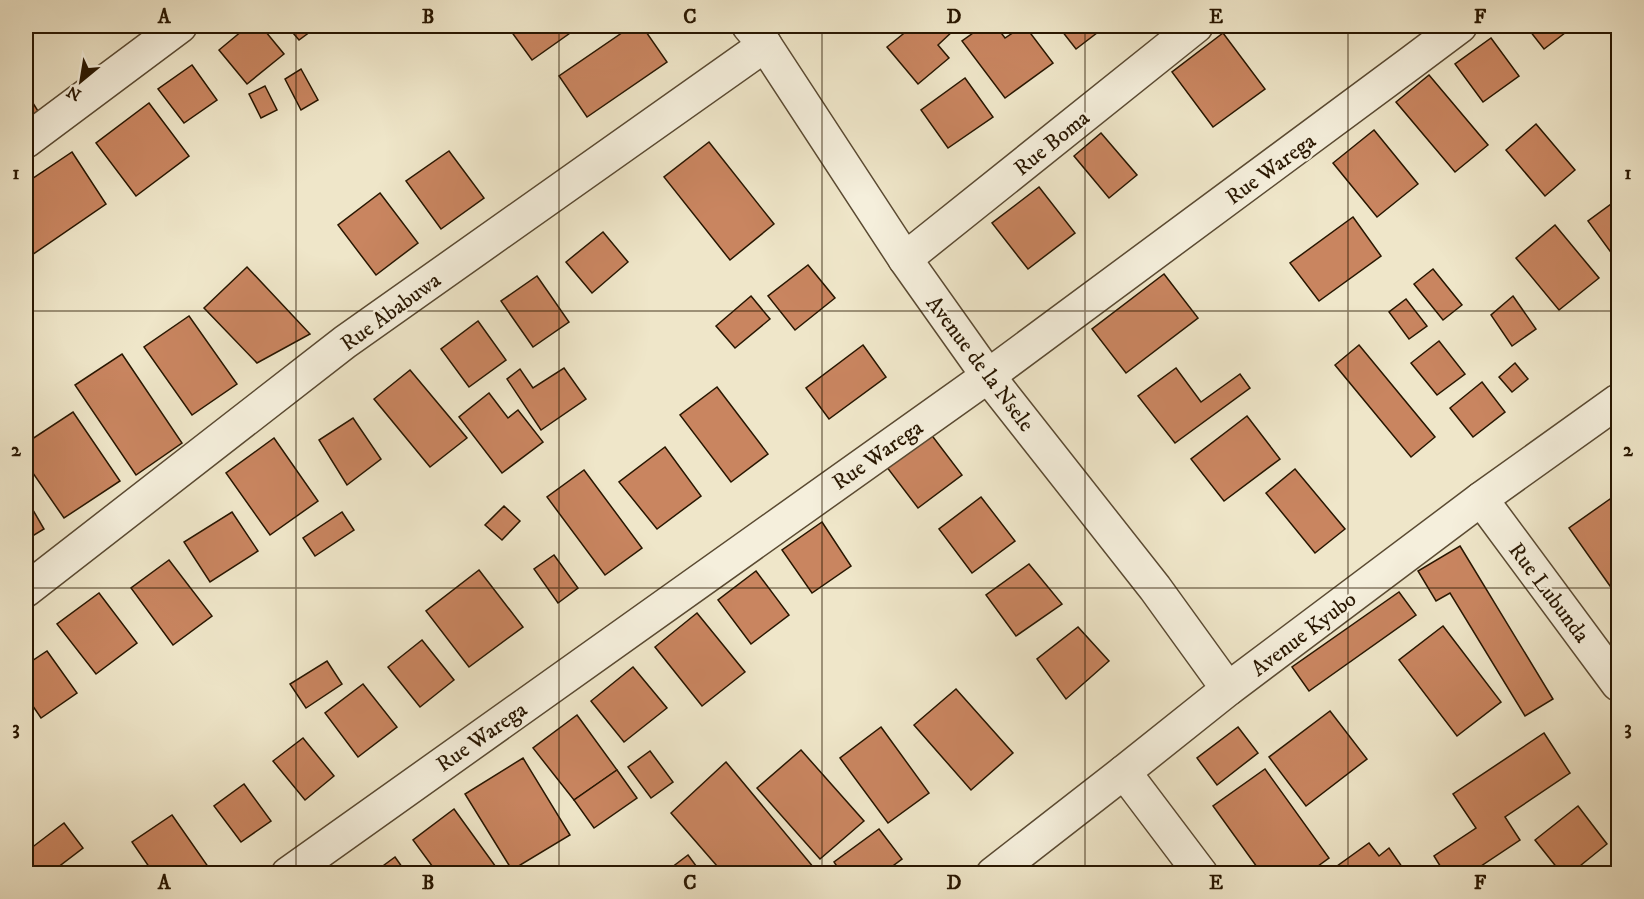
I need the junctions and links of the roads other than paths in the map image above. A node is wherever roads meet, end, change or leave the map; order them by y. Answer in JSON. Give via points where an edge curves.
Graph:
{"nodes":[{"id":1,"x":180,"y":26,"type":"edge"},
{"id":2,"x":1197,"y":26,"type":"edge"},
{"id":3,"x":1460,"y":26,"type":"edge"},
{"id":4,"x":757,"y":35,"type":"edge"},
{"id":5,"x":26,"y":141,"type":"edge"},
{"id":6,"x":905,"y":259,"type":"junction"},
{"id":7,"x":988,"y":376,"type":"junction"},
{"id":8,"x":1618,"y":401,"type":"edge"},
{"id":9,"x":1481,"y":499,"type":"junction"},
{"id":10,"x":26,"y":590,"type":"edge"},
{"id":11,"x":1618,"y":684,"type":"edge"},
{"id":12,"x":1228,"y":689,"type":"junction"},
{"id":13,"x":1124,"y":772,"type":"junction"},
{"id":14,"x":288,"y":873,"type":"edge"},
{"id":15,"x":993,"y":873,"type":"edge"},
{"id":16,"x":1201,"y":873,"type":"edge"}],
"edges":[{"from":1,"to":5,"type":"street"},
{"from":2,"to":6,"type":"street","name":"Rue Boma"},
{"from":3,"to":7,"type":"street","name":"Rue Warega"},
{"from":4,"to":6,"type":"street","name":"Avenue de la Nsele"},
{"from":4,"to":10,"type":"street","name":"Rue Ababuwa","via":[[345,342]]},
{"from":6,"to":7,"type":"street","name":"Avenue de la Nsele"},
{"from":7,"to":12,"type":"street","name":"Avenue de la Nsele","via":[[1155,588]]},
{"from":7,"to":14,"type":"street","name":"Rue Warega"},
{"from":8,"to":9,"type":"street","name":"Avenue Kyubo"},
{"from":9,"to":11,"type":"street","name":"Rue Lubunda"},
{"from":9,"to":12,"type":"street","name":"Avenue Kyubo"},
{"from":12,"to":13,"type":"street","name":"Avenue Kyubo"},
{"from":13,"to":15,"type":"street","name":"Avenue Kyubo"},
{"from":13,"to":16,"type":"street"}]}
